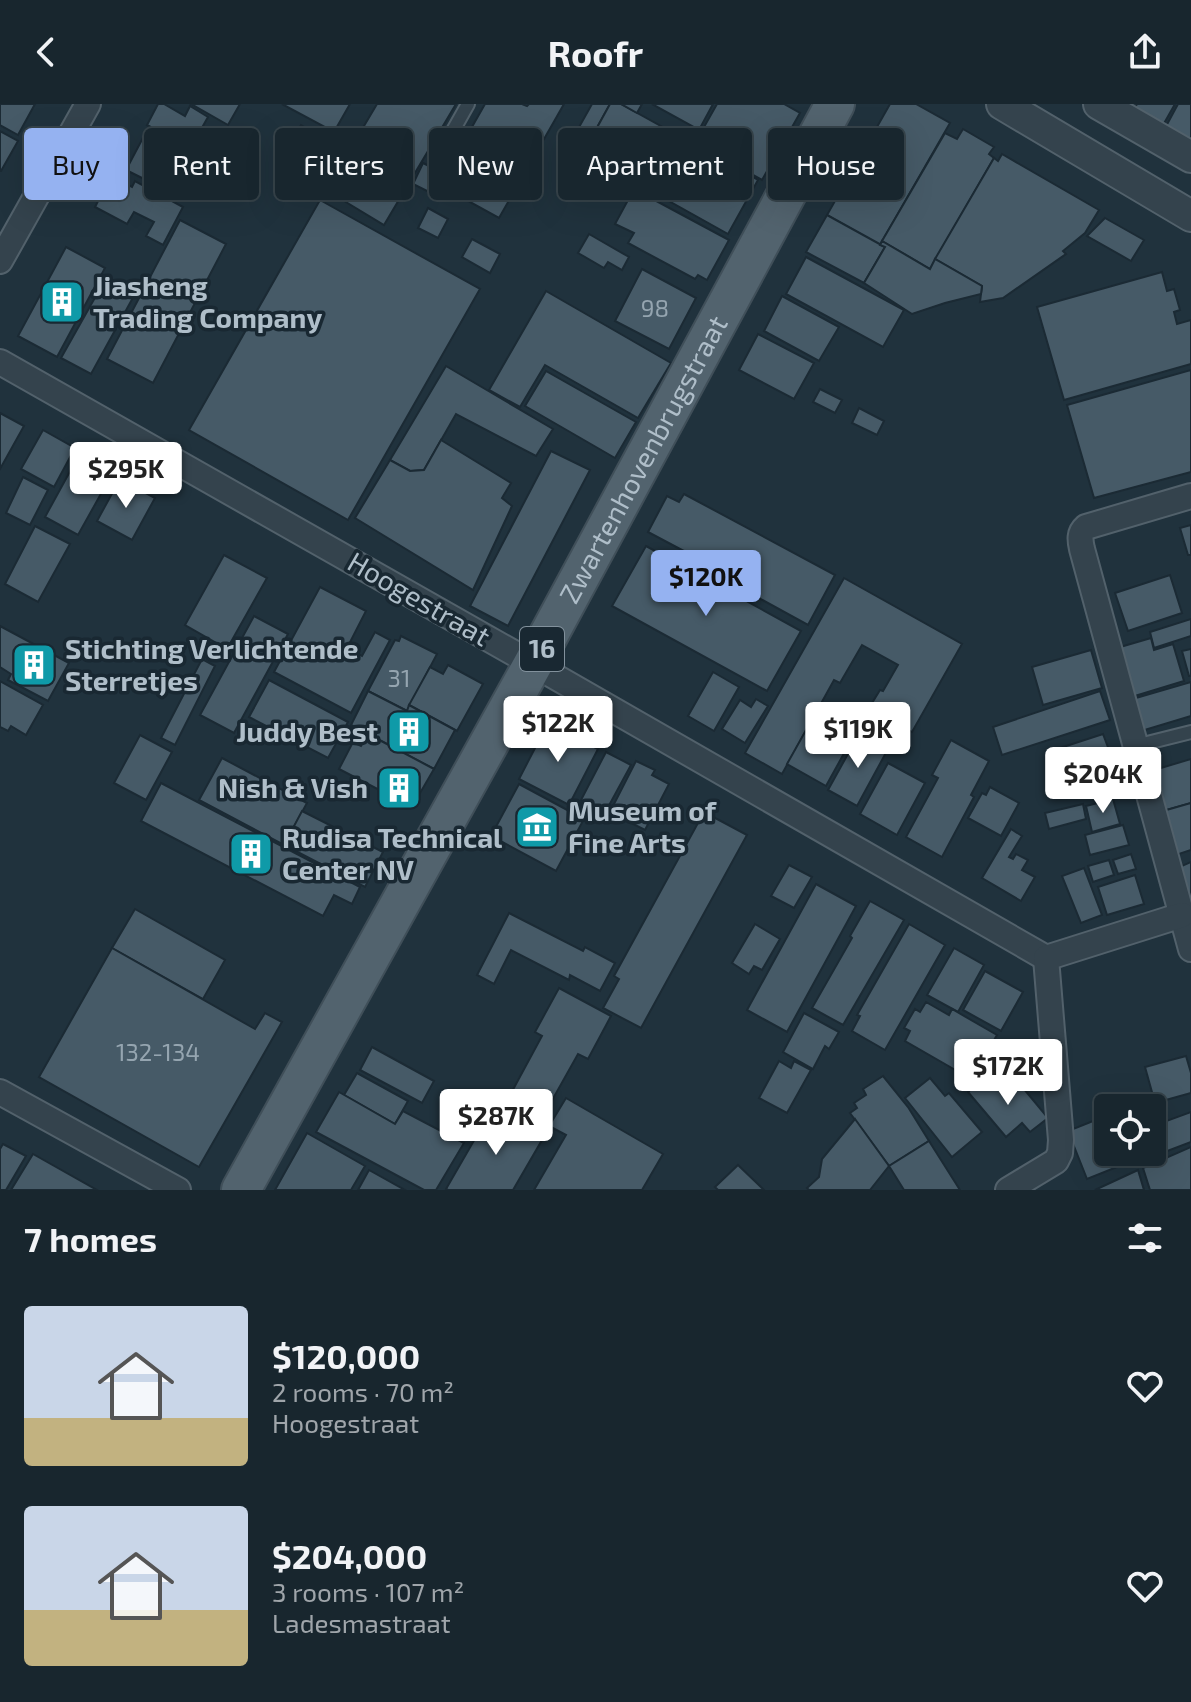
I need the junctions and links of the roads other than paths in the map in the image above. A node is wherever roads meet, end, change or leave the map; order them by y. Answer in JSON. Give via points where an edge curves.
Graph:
{"nodes":[{"id":1,"x":88,"y":104,"type":"edge"},
{"id":2,"x":468,"y":104,"type":"edge"},
{"id":3,"x":835,"y":104,"type":"edge"},
{"id":4,"x":1002,"y":104,"type":"edge"},
{"id":5,"x":1099,"y":104,"type":"edge"},
{"id":6,"x":454,"y":128,"type":"edge"},
{"id":7,"x":1191,"y":157,"type":"edge"},
{"id":8,"x":1191,"y":216,"type":"edge"},
{"id":9,"x":0,"y":261,"type":"edge"},
{"id":10,"x":0,"y":362,"type":"edge"},
{"id":11,"x":1191,"y":496,"type":"edge"},
{"id":12,"x":533,"y":664,"type":"junction"},
{"id":13,"x":1191,"y":732,"type":"edge"},
{"id":14,"x":1135,"y":746,"type":"junction"},
{"id":15,"x":1182,"y":915,"type":"junction"},
{"id":16,"x":1191,"y":949,"type":"edge"},
{"id":17,"x":1046,"y":958,"type":"junction"},
{"id":18,"x":0,"y":1092,"type":"edge"},
{"id":19,"x":178,"y":1190,"type":"edge"},
{"id":20,"x":241,"y":1190,"type":"edge"},
{"id":21,"x":1008,"y":1190,"type":"edge"}],
"edges":[{"from":1,"to":9,"type":"street"},
{"from":2,"to":6,"type":"lane"},
{"from":3,"to":12,"type":"main road","name":"Zwartenhovenbrugstraat","number":"16"},
{"from":4,"to":8,"type":"street"},
{"from":5,"to":7,"type":"street"},
{"from":10,"to":12,"type":"street","name":"Hoogestraat"},
{"from":11,"to":14,"type":"street","via":[[1086,527],[1081,534]]},
{"from":12,"to":17,"type":"street","name":"Hoogestraat"},
{"from":12,"to":20,"type":"main road","name":"Zwartenhovenbrugstraat","number":"16"},
{"from":13,"to":14,"type":"lane"},
{"from":14,"to":15,"type":"street"},
{"from":15,"to":16,"type":"street"},
{"from":15,"to":17,"type":"street"},
{"from":17,"to":21,"type":"street","via":[[1060,1153],[1056,1161]]},
{"from":18,"to":19,"type":"street"}]}
